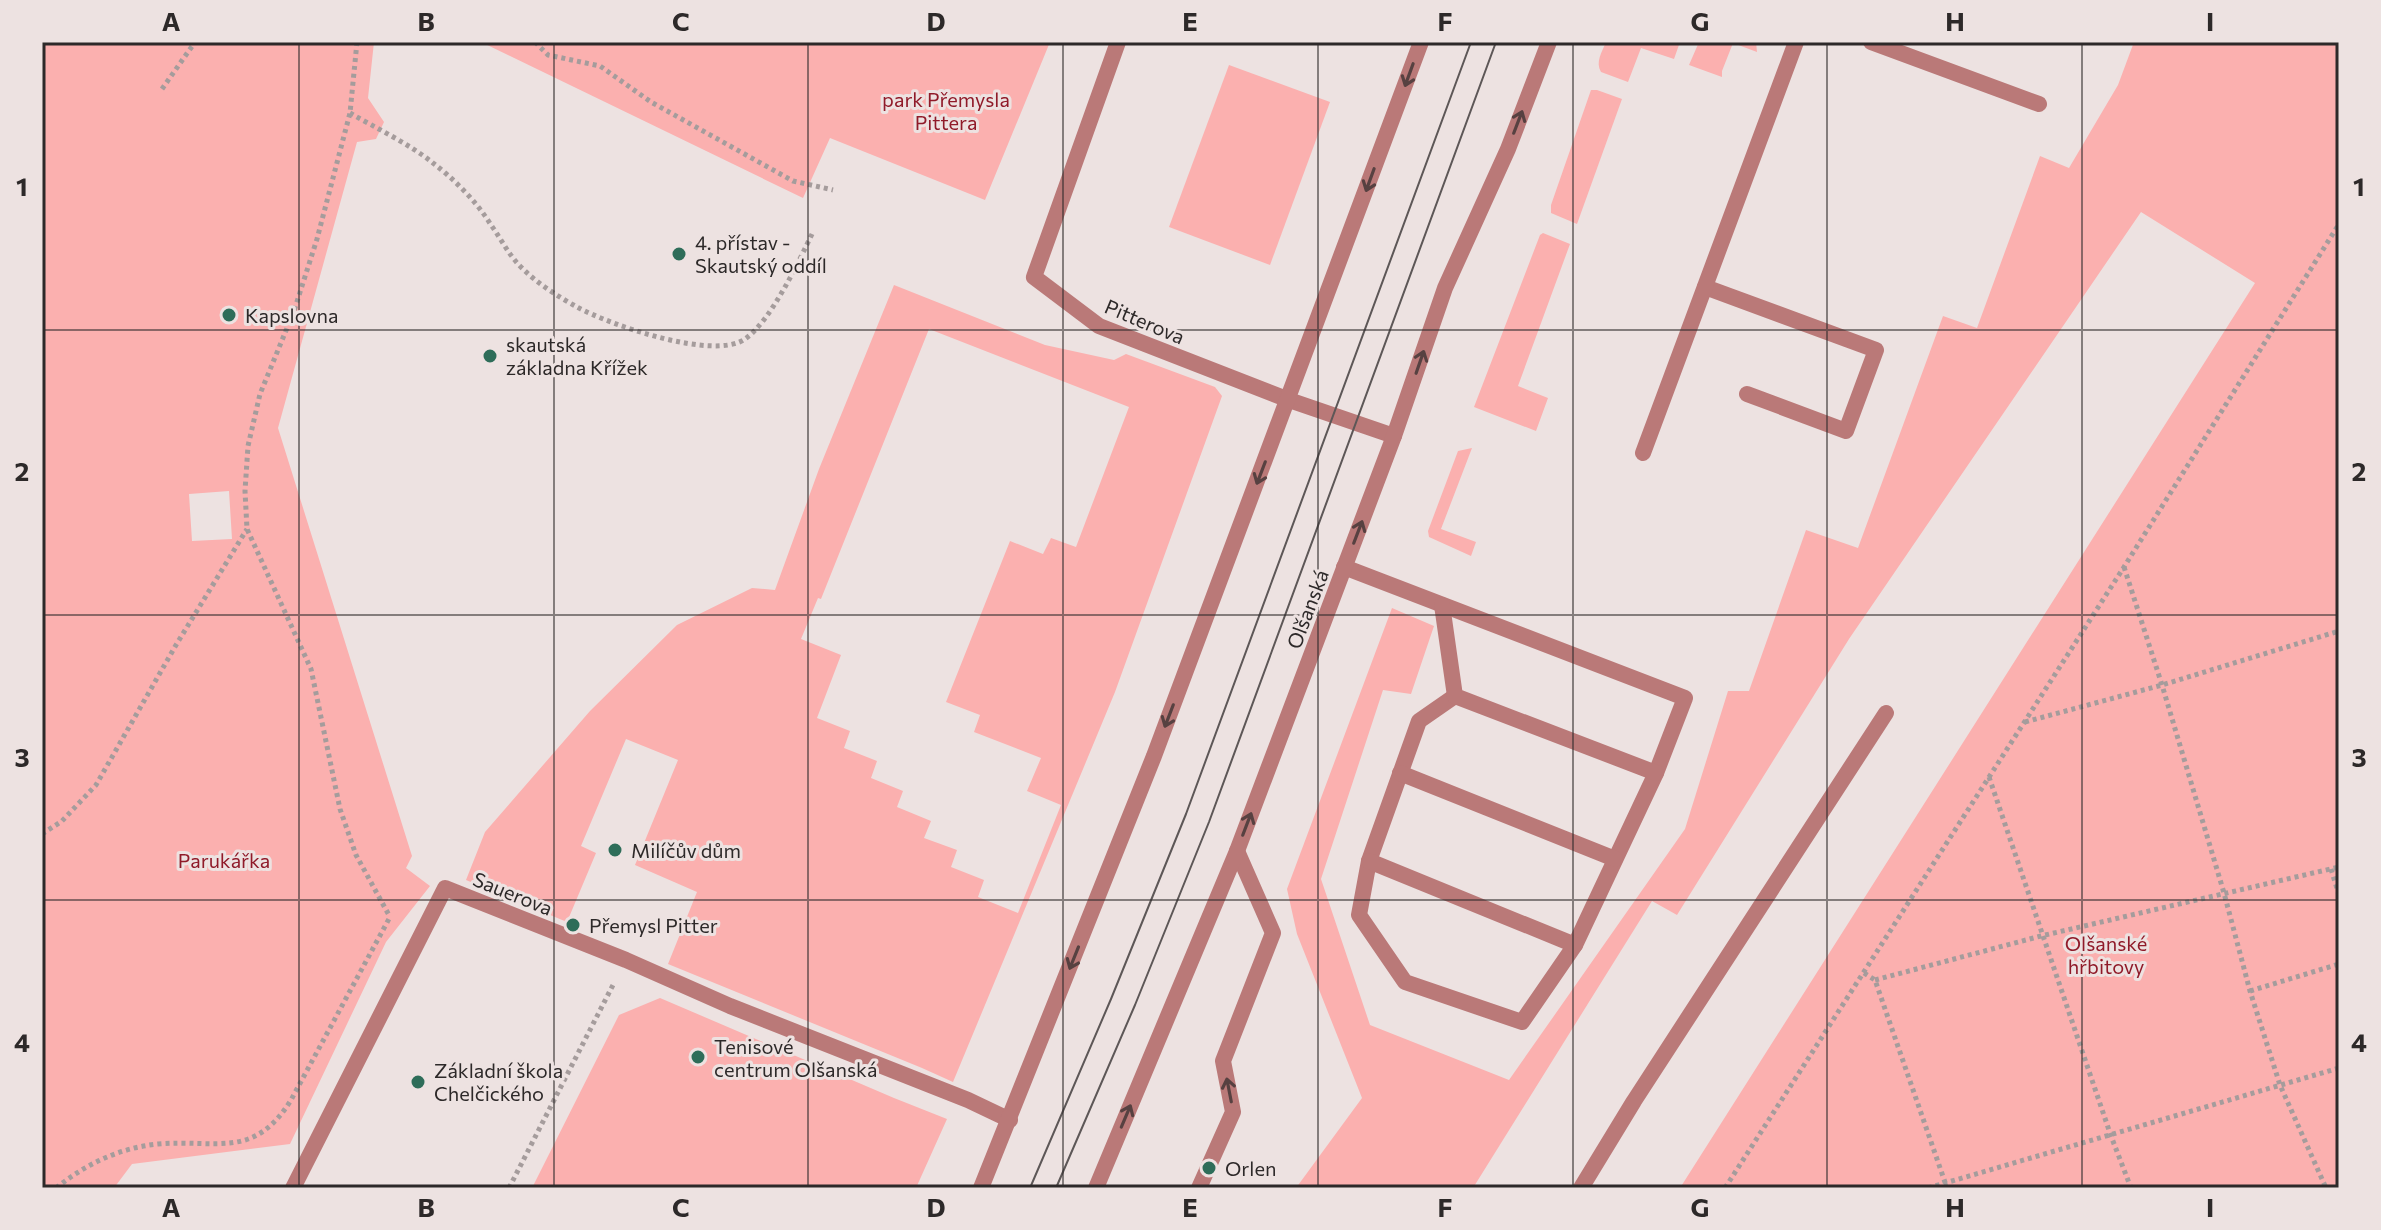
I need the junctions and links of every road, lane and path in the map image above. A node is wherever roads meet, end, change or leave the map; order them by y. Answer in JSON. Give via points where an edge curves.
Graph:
{"nodes":[{"id":1,"x":195,"y":42,"type":"edge"},
{"id":2,"x":357,"y":42,"type":"edge"},
{"id":3,"x":535,"y":42,"type":"edge"},
{"id":4,"x":1118,"y":42,"type":"edge"},
{"id":5,"x":1421,"y":42,"type":"edge"},
{"id":6,"x":1549,"y":42,"type":"edge"},
{"id":7,"x":1796,"y":42,"type":"edge"},
{"id":8,"x":1871,"y":42,"type":"edge"},
{"id":9,"x":162,"y":89,"type":"dead end"},
{"id":10,"x":2039,"y":104,"type":"dead end"},
{"id":11,"x":350,"y":113,"type":"junction"},
{"id":12,"x":833,"y":190,"type":"dead end"},
{"id":13,"x":2339,"y":224,"type":"edge"},
{"id":14,"x":813,"y":232,"type":"dead end"},
{"id":15,"x":1705,"y":287,"type":"junction"},
{"id":16,"x":1747,"y":394,"type":"dead end"},
{"id":17,"x":1289,"y":400,"type":"junction"},
{"id":18,"x":1394,"y":436,"type":"junction"},
{"id":19,"x":1643,"y":453,"type":"dead end"},
{"id":20,"x":247,"y":529,"type":"junction"},
{"id":21,"x":1344,"y":567,"type":"junction"},
{"id":22,"x":2124,"y":567,"type":"junction"},
{"id":23,"x":1442,"y":605,"type":"junction"},
{"id":24,"x":2339,"y":631,"type":"edge"},
{"id":25,"x":2162,"y":685,"type":"junction"},
{"id":26,"x":1455,"y":696,"type":"junction"},
{"id":27,"x":1886,"y":713,"type":"dead end"},
{"id":28,"x":2024,"y":723,"type":"junction"},
{"id":29,"x":1400,"y":773,"type":"junction"},
{"id":30,"x":1656,"y":773,"type":"junction"},
{"id":31,"x":1989,"y":776,"type":"junction"},
{"id":32,"x":42,"y":834,"type":"edge"},
{"id":33,"x":1237,"y":851,"type":"junction"},
{"id":34,"x":1615,"y":859,"type":"junction"},
{"id":35,"x":1369,"y":861,"type":"junction"},
{"id":36,"x":2339,"y":867,"type":"edge"},
{"id":37,"x":2331,"y":869,"type":"junction"},
{"id":38,"x":2224,"y":893,"type":"junction"},
{"id":39,"x":2339,"y":895,"type":"edge"},
{"id":40,"x":2041,"y":936,"type":"junction"},
{"id":41,"x":1575,"y":945,"type":"junction"},
{"id":42,"x":626,"y":960,"type":"junction"},
{"id":43,"x":2339,"y":964,"type":"edge"},
{"id":44,"x":1864,"y":973,"type":"junction"},
{"id":45,"x":1875,"y":980,"type":"junction"},
{"id":46,"x":2250,"y":991,"type":"junction"},
{"id":47,"x":2339,"y":1068,"type":"edge"},
{"id":48,"x":2280,"y":1085,"type":"junction"},
{"id":49,"x":1010,"y":1120,"type":"junction"},
{"id":50,"x":2111,"y":1136,"type":"junction"},
{"id":51,"x":1946,"y":1185,"type":"edge"},
{"id":52,"x":56,"y":1188,"type":"edge"},
{"id":53,"x":293,"y":1188,"type":"edge"},
{"id":54,"x":509,"y":1188,"type":"edge"},
{"id":55,"x":981,"y":1188,"type":"edge"},
{"id":56,"x":1096,"y":1188,"type":"edge"},
{"id":57,"x":1199,"y":1188,"type":"edge"},
{"id":58,"x":1581,"y":1188,"type":"edge"},
{"id":59,"x":1725,"y":1188,"type":"edge"},
{"id":60,"x":1928,"y":1188,"type":"edge"},
{"id":61,"x":2131,"y":1188,"type":"edge"},
{"id":62,"x":2326,"y":1188,"type":"edge"}],
"edges":[{"from":1,"to":9,"type":"path"},
{"from":2,"to":11,"type":"path"},
{"from":3,"to":12,"type":"path","via":[[548,55],[600,66],[651,102],[793,181]]},
{"from":4,"to":17,"type":"street","name":"Pitterova","via":[[1034,277],[1099,326]]},
{"from":5,"to":17,"type":"street","one_way":true},
{"from":18,"to":6,"type":"street","name":"Olšanská","one_way":true,"via":[[1445,288]]},
{"from":7,"to":15,"type":"street"},
{"from":8,"to":10,"type":"street"},
{"from":11,"to":14,"type":"path","via":[[432,162],[490,222],[524,270],[543,285],[611,323],[684,343],[725,347],[744,340],[760,325]]},
{"from":11,"to":20,"type":"path","via":[[294,311],[260,394],[248,446]]},
{"from":13,"to":22,"type":"path"},
{"from":15,"to":16,"type":"street","via":[[1876,350],[1846,431]]},
{"from":15,"to":19,"type":"street"},
{"from":17,"to":18,"type":"street","name":"Pitterova"},
{"from":17,"to":49,"type":"street","one_way":true},
{"from":21,"to":18,"type":"street","name":"Olšanská","one_way":true},
{"from":20,"to":32,"type":"path","via":[[96,785]]},
{"from":20,"to":52,"type":"path","via":[[311,669],[340,809],[356,855],[390,917],[291,1100],[271,1126],[244,1142],[156,1144],[123,1151],[90,1163]]},
{"from":21,"to":23,"type":"street"},
{"from":33,"to":21,"type":"street","name":"Olšanská","one_way":true},
{"from":22,"to":25,"type":"path"},
{"from":22,"to":28,"type":"path"},
{"from":23,"to":26,"type":"street"},
{"from":23,"to":30,"type":"street","via":[[1685,698]]},
{"from":24,"to":25,"type":"path"},
{"from":25,"to":28,"type":"path"},
{"from":25,"to":38,"type":"path"},
{"from":26,"to":29,"type":"street","via":[[1419,721]]},
{"from":26,"to":30,"type":"street"},
{"from":27,"to":58,"type":"street"},
{"from":28,"to":31,"type":"path"},
{"from":29,"to":34,"type":"street"},
{"from":29,"to":35,"type":"street"},
{"from":30,"to":34,"type":"street"},
{"from":31,"to":40,"type":"path"},
{"from":31,"to":44,"type":"path"},
{"from":56,"to":33,"type":"street","name":"Olšanská","one_way":true},
{"from":57,"to":33,"type":"street","one_way":true,"via":[[1233,1112],[1223,1061],[1273,933]]},
{"from":34,"to":41,"type":"street"},
{"from":35,"to":41,"type":"street"},
{"from":35,"to":41,"type":"street","via":[[1359,915],[1405,982],[1522,1022]]},
{"from":36,"to":37,"type":"path"},
{"from":37,"to":38,"type":"path"},
{"from":37,"to":39,"type":"path"},
{"from":38,"to":40,"type":"path"},
{"from":38,"to":46,"type":"path"},
{"from":40,"to":45,"type":"path"},
{"from":40,"to":50,"type":"path"},
{"from":42,"to":49,"type":"street","name":"Sauerova"},
{"from":42,"to":53,"type":"street","name":"Sauerova","via":[[445,888]]},
{"from":42,"to":54,"type":"path"},
{"from":43,"to":46,"type":"path"},
{"from":44,"to":45,"type":"path"},
{"from":44,"to":59,"type":"path"},
{"from":45,"to":51,"type":"path"},
{"from":46,"to":48,"type":"path"},
{"from":47,"to":48,"type":"path"},
{"from":48,"to":50,"type":"path"},
{"from":48,"to":62,"type":"path"},
{"from":49,"to":55,"type":"street"},
{"from":50,"to":51,"type":"path"},
{"from":50,"to":61,"type":"path"},
{"from":51,"to":60,"type":"path"}]}
